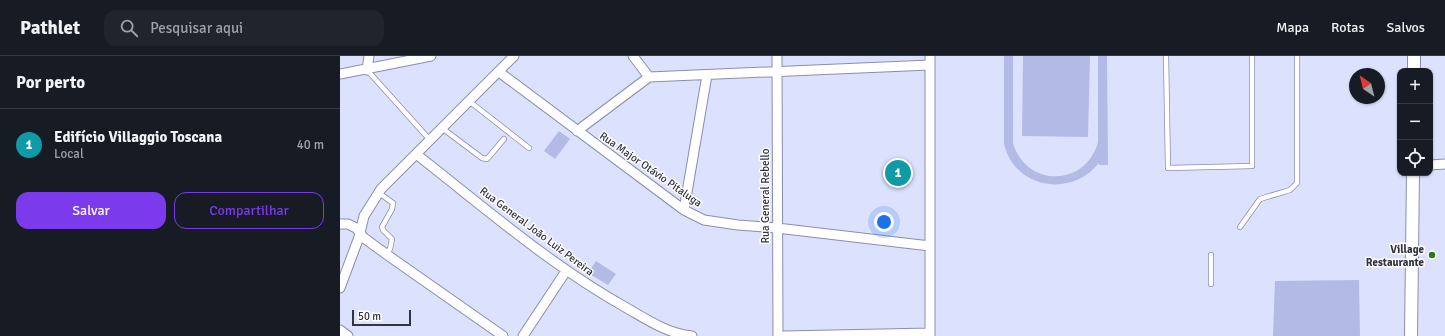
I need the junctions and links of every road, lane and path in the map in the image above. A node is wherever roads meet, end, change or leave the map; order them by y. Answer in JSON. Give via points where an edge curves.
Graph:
{"nodes":[{"id":1,"x":369,"y":56,"type":"edge"},
{"id":2,"x":431,"y":56,"type":"edge"},
{"id":3,"x":514,"y":56,"type":"edge"},
{"id":4,"x":633,"y":56,"type":"edge"},
{"id":5,"x":777,"y":56,"type":"edge"},
{"id":6,"x":1166,"y":56,"type":"edge"},
{"id":7,"x":1252,"y":56,"type":"edge"},
{"id":8,"x":1298,"y":56,"type":"edge"},
{"id":9,"x":1414,"y":56,"type":"edge"},
{"id":10,"x":930,"y":60,"type":"edge"},
{"id":11,"x":1414,"y":68,"type":"edge"},
{"id":12,"x":367,"y":70,"type":"junction"},
{"id":13,"x":778,"y":71,"type":"junction"},
{"id":14,"x":499,"y":72,"type":"junction"},
{"id":15,"x":340,"y":74,"type":"edge"},
{"id":16,"x":707,"y":75,"type":"junction"},
{"id":17,"x":649,"y":77,"type":"junction"},
{"id":18,"x":469,"y":101,"type":"junction"},
{"id":19,"x":442,"y":128,"type":"junction"},
{"id":20,"x":577,"y":131,"type":"junction"},
{"id":21,"x":504,"y":139,"type":"dead end"},
{"id":22,"x":430,"y":140,"type":"junction"},
{"id":23,"x":529,"y":148,"type":"dead end"},
{"id":24,"x":416,"y":154,"type":"junction"},
{"id":25,"x":1445,"y":164,"type":"edge"},
{"id":26,"x":1433,"y":165,"type":"edge"},
{"id":27,"x":1413,"y":176,"type":"edge"},
{"id":28,"x":379,"y":193,"type":"junction"},
{"id":29,"x":684,"y":210,"type":"junction"},
{"id":30,"x":340,"y":224,"type":"edge"},
{"id":31,"x":1240,"y":227,"type":"dead end"},
{"id":32,"x":777,"y":228,"type":"junction"},
{"id":33,"x":360,"y":232,"type":"junction"},
{"id":34,"x":930,"y":246,"type":"junction"},
{"id":35,"x":386,"y":254,"type":"junction"},
{"id":36,"x":1211,"y":255,"type":"dead end"},
{"id":37,"x":566,"y":271,"type":"junction"},
{"id":38,"x":1211,"y":284,"type":"dead end"},
{"id":39,"x":340,"y":288,"type":"edge"},
{"id":40,"x":340,"y":330,"type":"edge"},
{"id":41,"x":930,"y":334,"type":"edge"},
{"id":42,"x":348,"y":336,"type":"edge"},
{"id":43,"x":503,"y":336,"type":"edge"},
{"id":44,"x":523,"y":336,"type":"edge"},
{"id":45,"x":692,"y":336,"type":"edge"},
{"id":46,"x":778,"y":336,"type":"edge"},
{"id":47,"x":784,"y":336,"type":"edge"},
{"id":48,"x":1410,"y":336,"type":"edge"}],
"edges":[{"from":1,"to":12,"type":"street"},
{"from":2,"to":12,"type":"street"},
{"from":3,"to":14,"type":"street"},
{"from":4,"to":17,"type":"street"},
{"from":5,"to":13,"type":"street","name":"Rua General Rebello"},
{"from":6,"to":7,"type":"lane","via":[[1168,168],[1252,166]]},
{"from":8,"to":31,"type":"lane","via":[[1297,183],[1290,190],[1260,199]]},
{"from":9,"to":11,"type":"street"},
{"from":10,"to":13,"type":"street"},
{"from":10,"to":34,"type":"street"},
{"from":12,"to":15,"type":"street"},
{"from":12,"to":22,"type":"lane"},
{"from":13,"to":16,"type":"street"},
{"from":13,"to":32,"type":"street","name":"Rua General Rebello"},
{"from":14,"to":18,"type":"street"},
{"from":14,"to":20,"type":"street","name":"Rua Major Otávio Pitaluga"},
{"from":16,"to":17,"type":"street"},
{"from":16,"to":29,"type":"street"},
{"from":17,"to":20,"type":"street"},
{"from":18,"to":19,"type":"street"},
{"from":18,"to":23,"type":"lane"},
{"from":19,"to":21,"type":"lane","via":[[482,158],[487,159]]},
{"from":19,"to":22,"type":"street"},
{"from":20,"to":29,"type":"street","name":"Rua Major Otávio Pitaluga"},
{"from":22,"to":24,"type":"street"},
{"from":24,"to":28,"type":"street"},
{"from":24,"to":37,"type":"street","name":"Rua General João Luiz Pereira"},
{"from":25,"to":26,"type":"street"},
{"from":27,"to":48,"type":"street"},
{"from":28,"to":33,"type":"street","via":[[364,216]]},
{"from":28,"to":35,"type":"lane","via":[[394,203],[382,227],[392,239]]},
{"from":29,"to":32,"type":"street","name":"Rua Major Otávio Pitaluga","via":[[704,220]]},
{"from":30,"to":33,"type":"street","via":[[352,226]]},
{"from":32,"to":34,"type":"street","name":"Rua Major Otávio Pitaluga"},
{"from":32,"to":46,"type":"street","name":"Rua General Rebello"},
{"from":33,"to":35,"type":"street"},
{"from":33,"to":39,"type":"street"},
{"from":34,"to":41,"type":"street"},
{"from":35,"to":43,"type":"street"},
{"from":36,"to":38,"type":"lane"},
{"from":37,"to":44,"type":"street"},
{"from":37,"to":45,"type":"street","name":"Rua General João Luiz Pereira","via":[[655,324],[674,333]]},
{"from":40,"to":42,"type":"street"},
{"from":41,"to":47,"type":"street"}]}
